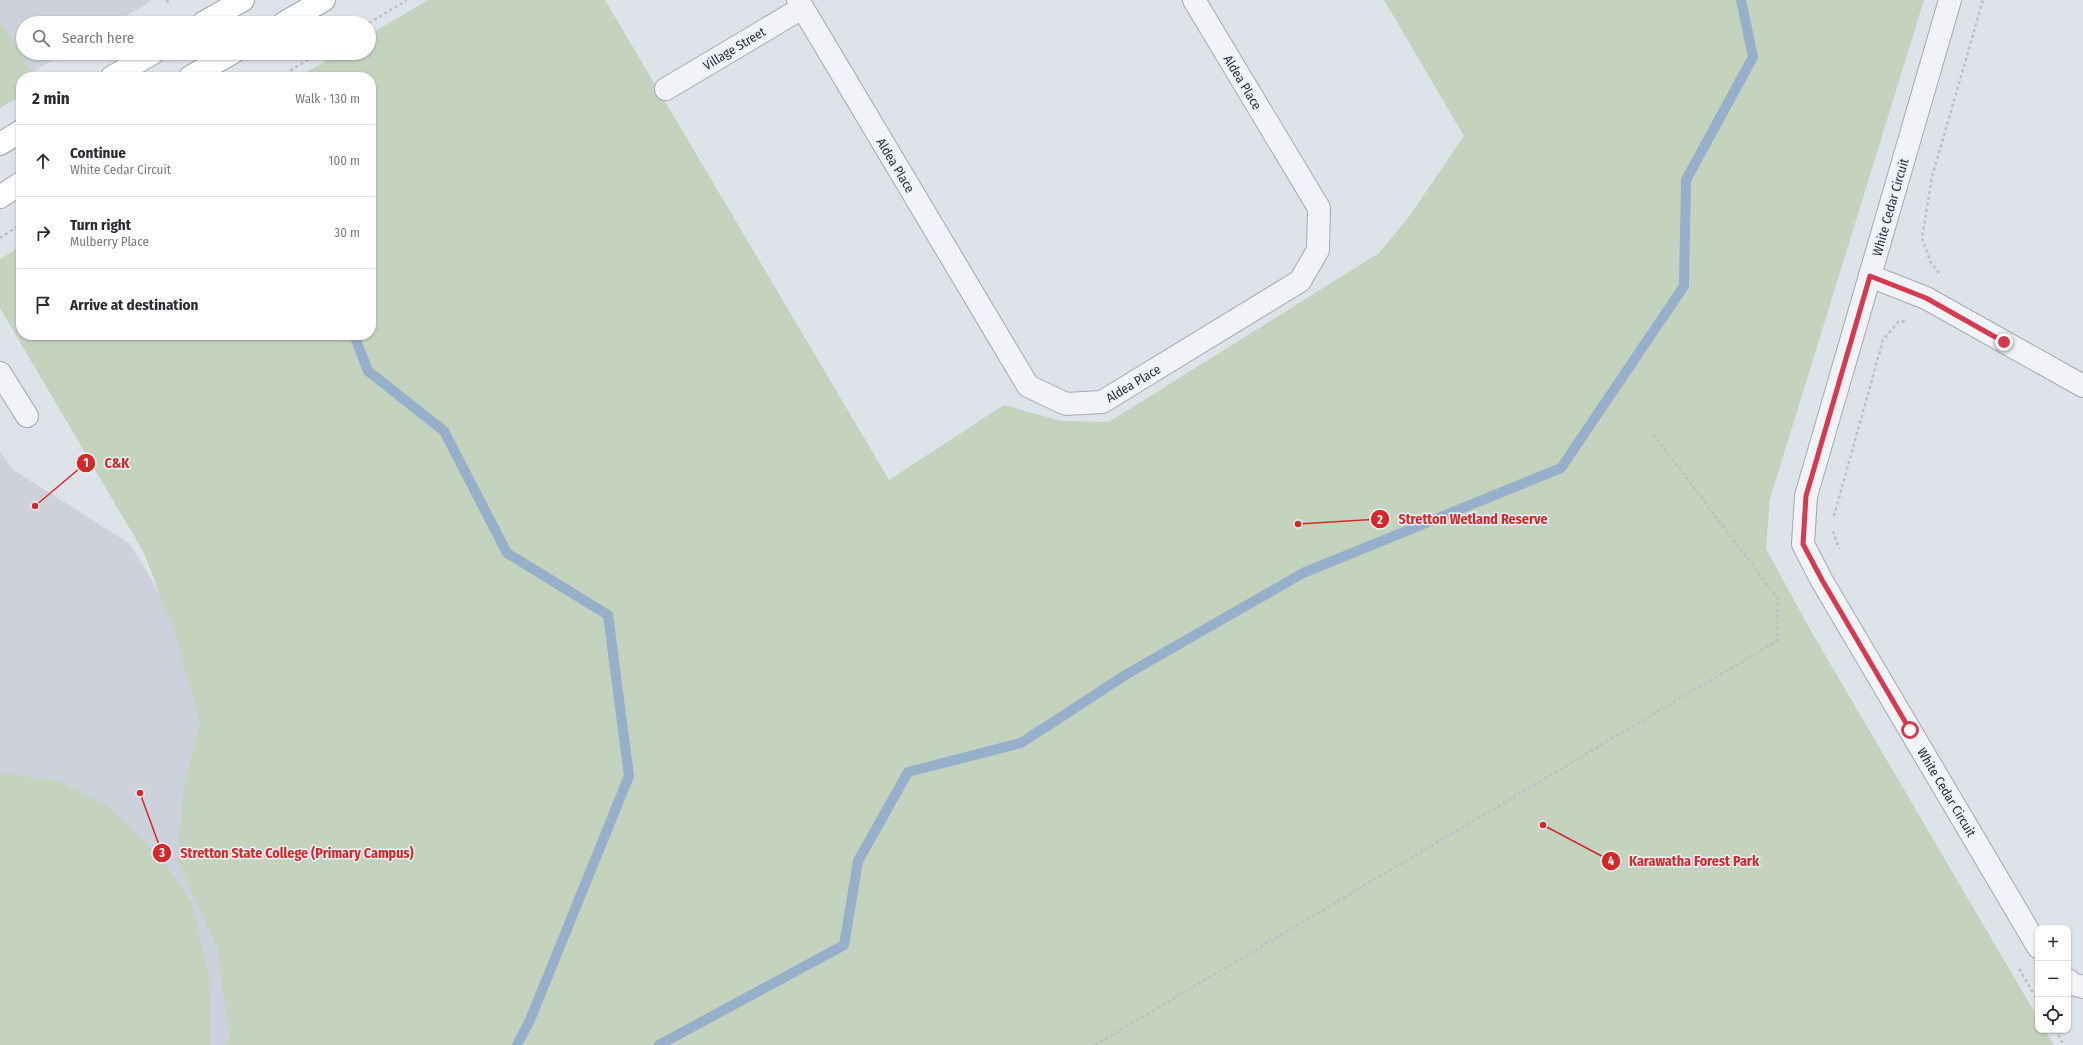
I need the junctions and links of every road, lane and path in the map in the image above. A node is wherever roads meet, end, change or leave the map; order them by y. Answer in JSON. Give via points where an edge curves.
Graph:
{"nodes":[{"id":1,"x":243,"y":0,"type":"edge"},
{"id":2,"x":324,"y":0,"type":"edge"},
{"id":3,"x":407,"y":0,"type":"edge"},
{"id":4,"x":1194,"y":0,"type":"edge"},
{"id":5,"x":1950,"y":0,"type":"edge"},
{"id":6,"x":800,"y":4,"type":"edge"},
{"id":7,"x":215,"y":16,"type":"edge"},
{"id":8,"x":296,"y":16,"type":"edge"},
{"id":9,"x":376,"y":19,"type":"edge"},
{"id":10,"x":140,"y":60,"type":"edge"},
{"id":11,"x":220,"y":60,"type":"edge"},
{"id":12,"x":308,"y":60,"type":"edge"},
{"id":13,"x":120,"y":72,"type":"edge"},
{"id":14,"x":199,"y":72,"type":"edge"},
{"id":15,"x":288,"y":72,"type":"edge"},
{"id":16,"x":666,"y":89,"type":"dead end"},
{"id":17,"x":16,"y":134,"type":"edge"},
{"id":18,"x":0,"y":144,"type":"edge"},
{"id":19,"x":16,"y":186,"type":"edge"},
{"id":20,"x":0,"y":197,"type":"edge"},
{"id":21,"x":16,"y":227,"type":"edge"},
{"id":22,"x":0,"y":238,"type":"edge"},
{"id":23,"x":1870,"y":276,"type":"junction"},
{"id":24,"x":0,"y":373,"type":"edge"},
{"id":25,"x":2083,"y":386,"type":"edge"},
{"id":26,"x":26,"y":416,"type":"dead end"},
{"id":27,"x":1654,"y":435,"type":"dead end"},
{"id":28,"x":2035,"y":942,"type":"edge"},
{"id":29,"x":2071,"y":983,"type":"edge"},
{"id":30,"x":2083,"y":987,"type":"edge"},
{"id":31,"x":2057,"y":1033,"type":"edge"},
{"id":32,"x":1095,"y":1045,"type":"edge"},
{"id":33,"x":2064,"y":1045,"type":"edge"}],
"edges":[{"from":1,"to":7,"type":"main road"},
{"from":2,"to":8,"type":"main road"},
{"from":3,"to":9,"type":"path"},
{"from":4,"to":6,"type":"street","name":"Aldea Place","via":[[1319,208],[1318,250],[1300,281],[1102,402],[1066,404],[1028,386]]},
{"from":5,"to":23,"type":"street","name":"White Cedar Circuit"},
{"from":6,"to":16,"type":"street","name":"Village Street"},
{"from":10,"to":13,"type":"main road"},
{"from":11,"to":14,"type":"main road"},
{"from":12,"to":15,"type":"path"},
{"from":17,"to":18,"type":"main road"},
{"from":19,"to":20,"type":"main road"},
{"from":21,"to":22,"type":"path"},
{"from":23,"to":25,"type":"street","via":[[1926,298]]},
{"from":23,"to":28,"type":"street","name":"White Cedar Circuit","via":[[1806,496],[1803,544]]},
{"from":24,"to":26,"type":"street"},
{"from":27,"to":32,"type":"path","via":[[1778,598],[1777,641]]},
{"from":29,"to":30,"type":"street"},
{"from":31,"to":33,"type":"path"}]}
